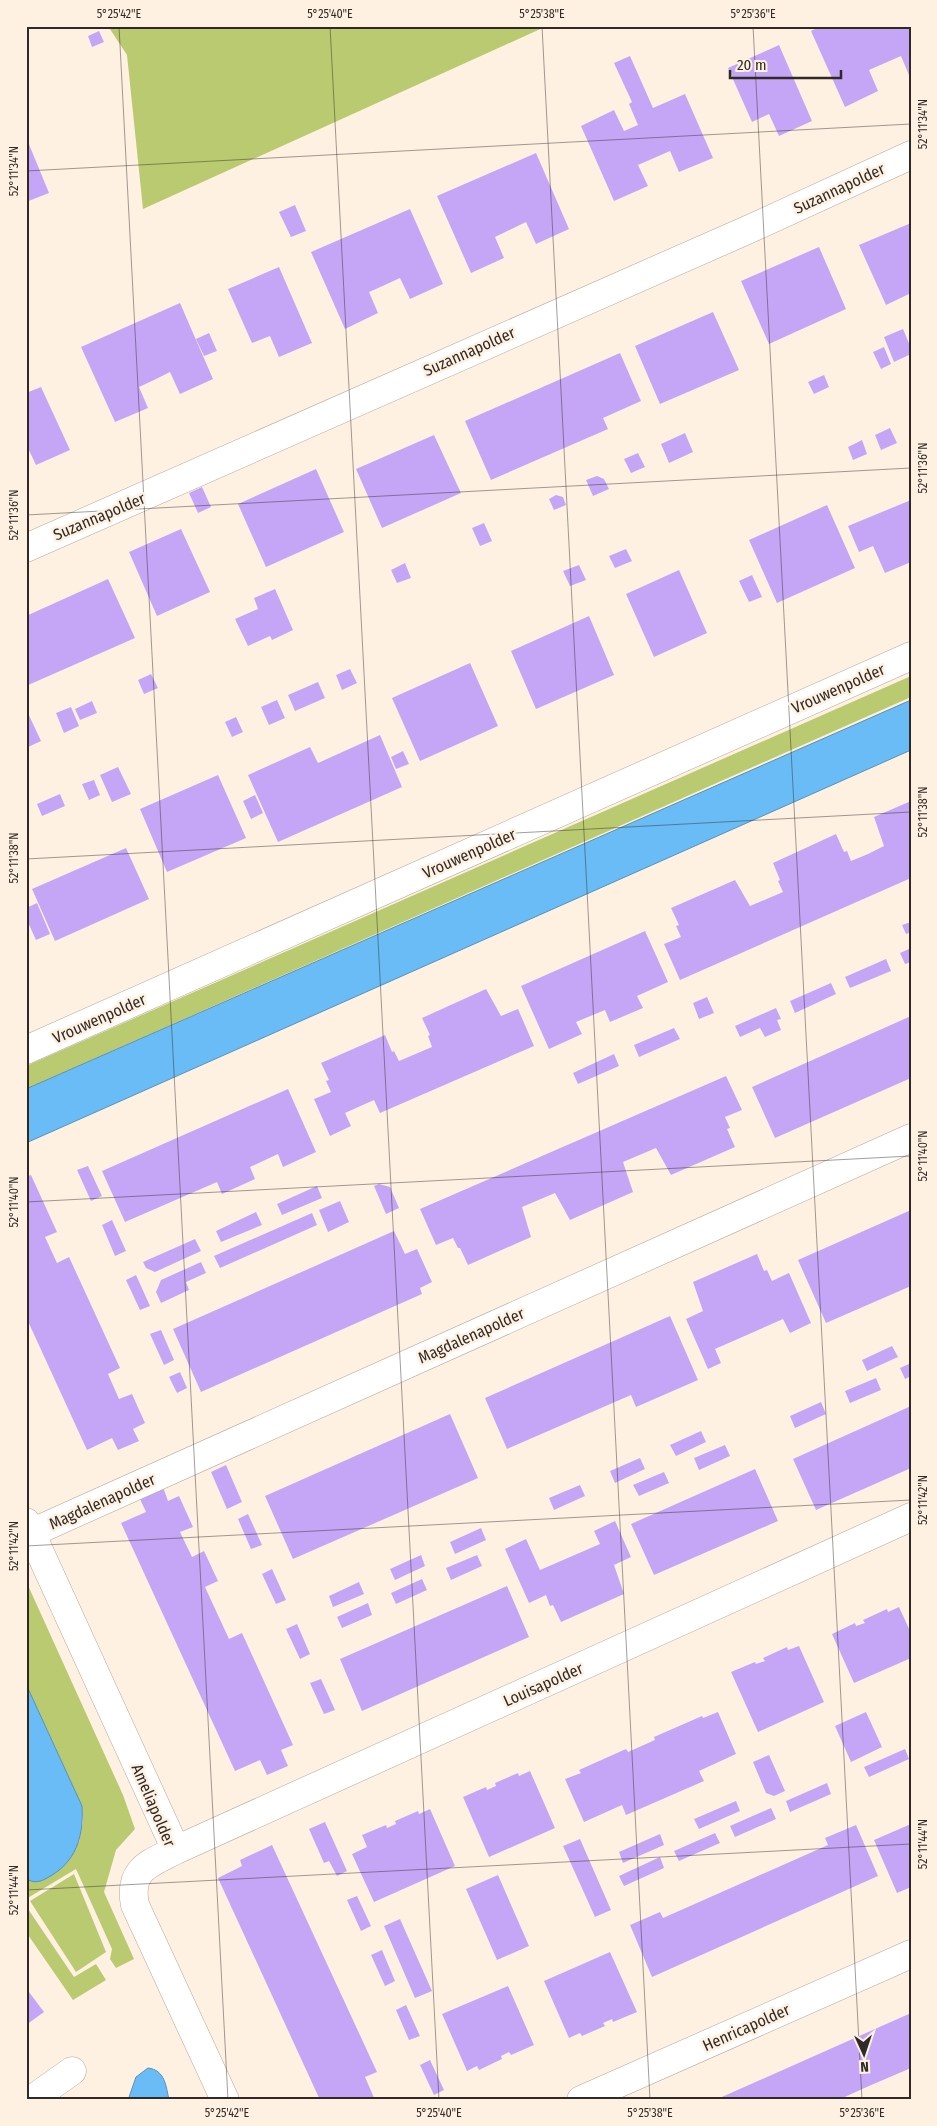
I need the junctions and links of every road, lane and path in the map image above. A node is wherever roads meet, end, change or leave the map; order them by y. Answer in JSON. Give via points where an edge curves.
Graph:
{"nodes":[{"id":1,"x":911,"y":155,"type":"edge"},
{"id":2,"x":26,"y":548,"type":"edge"},
{"id":3,"x":911,"y":656,"type":"edge"},
{"id":4,"x":26,"y":1050,"type":"edge"},
{"id":5,"x":911,"y":1138,"type":"edge"},
{"id":6,"x":911,"y":1518,"type":"edge"},
{"id":7,"x":29,"y":1527,"type":"edge"},
{"id":8,"x":176,"y":1850,"type":"junction"},
{"id":9,"x":911,"y":1954,"type":"edge"},
{"id":10,"x":72,"y":2071,"type":"dead end"},
{"id":11,"x":31,"y":2100,"type":"edge"},
{"id":12,"x":225,"y":2100,"type":"edge"},
{"id":13,"x":581,"y":2100,"type":"edge"}],
"edges":[{"from":1,"to":2,"type":"street","name":"Suzannapolder"},
{"from":3,"to":4,"type":"street","name":"Vrouwenpolder"},
{"from":5,"to":7,"type":"street","name":"Magdalenapolder"},
{"from":6,"to":8,"type":"street","name":"Louisapolder"},
{"from":7,"to":8,"type":"street","name":"Ameliapolder"},
{"from":8,"to":12,"type":"street","name":"Ameliapolder","via":[[139,1871],[133,1892],[135,1905]]},
{"from":9,"to":13,"type":"street","name":"Henricapolder"},
{"from":10,"to":11,"type":"street"}]}
